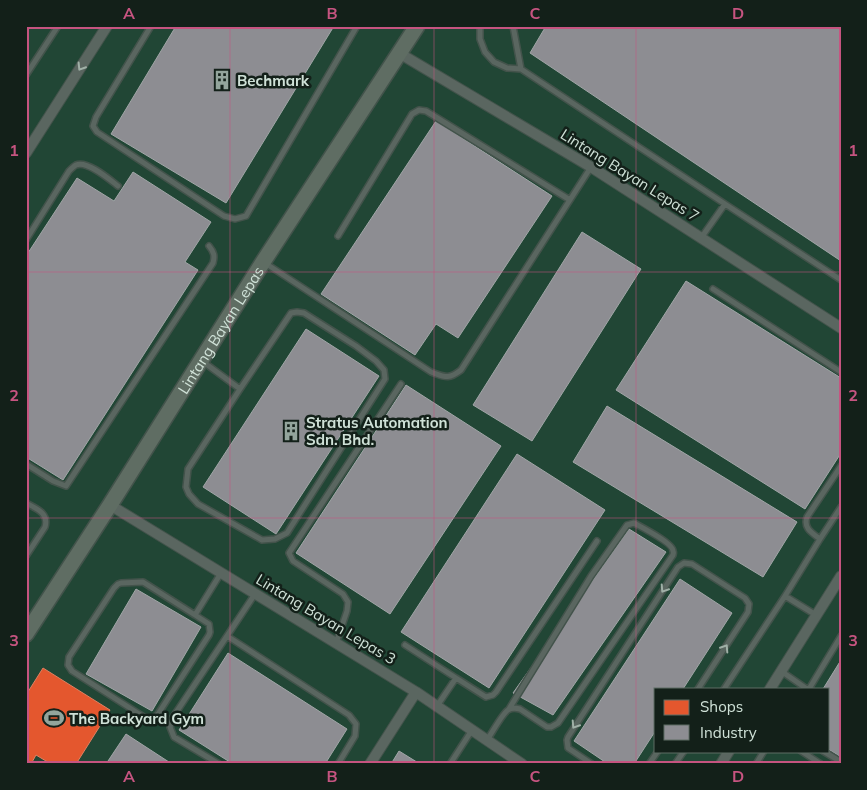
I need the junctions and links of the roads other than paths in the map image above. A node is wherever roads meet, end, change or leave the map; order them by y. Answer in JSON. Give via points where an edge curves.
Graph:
{"nodes":[{"id":1,"x":58,"y":26,"type":"edge"},
{"id":2,"x":107,"y":26,"type":"edge"},
{"id":3,"x":151,"y":26,"type":"edge"},
{"id":4,"x":357,"y":26,"type":"edge"},
{"id":5,"x":417,"y":26,"type":"edge"},
{"id":6,"x":480,"y":26,"type":"edge"},
{"id":7,"x":513,"y":26,"type":"edge"},
{"id":8,"x":400,"y":53,"type":"junction"},
{"id":9,"x":521,"y":69,"type":"junction"},
{"id":10,"x":26,"y":75,"type":"edge"},
{"id":11,"x":26,"y":153,"type":"edge"},
{"id":12,"x":591,"y":167,"type":"junction"},
{"id":13,"x":118,"y":186,"type":"dead end"},
{"id":14,"x":570,"y":200,"type":"junction"},
{"id":15,"x":725,"y":204,"type":"junction"},
{"id":16,"x":338,"y":236,"type":"dead end"},
{"id":17,"x":701,"y":238,"type":"junction"},
{"id":18,"x":26,"y":240,"type":"edge"},
{"id":19,"x":209,"y":246,"type":"dead end"},
{"id":20,"x":264,"y":262,"type":"junction"},
{"id":21,"x":841,"y":280,"type":"edge"},
{"id":22,"x":713,"y":289,"type":"dead end"},
{"id":23,"x":841,"y":328,"type":"edge"},
{"id":24,"x":201,"y":360,"type":"junction"},
{"id":25,"x":841,"y":372,"type":"edge"},
{"id":26,"x":401,"y":384,"type":"dead end"},
{"id":27,"x":240,"y":389,"type":"junction"},
{"id":28,"x":26,"y":464,"type":"edge"},
{"id":29,"x":841,"y":466,"type":"edge"},
{"id":30,"x":26,"y":503,"type":"edge"},
{"id":31,"x":110,"y":505,"type":"junction"},
{"id":32,"x":841,"y":507,"type":"edge"},
{"id":33,"x":820,"y":539,"type":"junction"},
{"id":34,"x":597,"y":541,"type":"dead end"},
{"id":35,"x":26,"y":556,"type":"edge"},
{"id":36,"x":221,"y":573,"type":"junction"},
{"id":37,"x":841,"y":576,"type":"edge"},
{"id":38,"x":255,"y":594,"type":"junction"},
{"id":39,"x":785,"y":596,"type":"junction"},
{"id":40,"x":195,"y":615,"type":"junction"},
{"id":41,"x":816,"y":615,"type":"junction"},
{"id":42,"x":26,"y":634,"type":"edge"},
{"id":43,"x":227,"y":636,"type":"junction"},
{"id":44,"x":841,"y":636,"type":"edge"},
{"id":45,"x":336,"y":643,"type":"junction"},
{"id":46,"x":405,"y":645,"type":"dead end"},
{"id":47,"x":781,"y":671,"type":"junction"},
{"id":48,"x":456,"y":678,"type":"junction"},
{"id":49,"x":699,"y":688,"type":"edge"},
{"id":50,"x":725,"y":688,"type":"edge"},
{"id":51,"x":771,"y":688,"type":"edge"},
{"id":52,"x":806,"y":688,"type":"edge"},
{"id":53,"x":809,"y":688,"type":"edge"},
{"id":54,"x":416,"y":692,"type":"junction"},
{"id":55,"x":437,"y":706,"type":"junction"},
{"id":56,"x":509,"y":709,"type":"junction"},
{"id":57,"x":472,"y":730,"type":"junction"},
{"id":58,"x":487,"y":740,"type":"junction"},
{"id":59,"x":657,"y":752,"type":"edge"},
{"id":60,"x":683,"y":752,"type":"edge"},
{"id":61,"x":728,"y":752,"type":"edge"},
{"id":62,"x":763,"y":752,"type":"edge"},
{"id":63,"x":803,"y":752,"type":"edge"},
{"id":64,"x":825,"y":752,"type":"edge"},
{"id":65,"x":841,"y":762,"type":"edge"},
{"id":66,"x":219,"y":764,"type":"edge"},
{"id":67,"x":338,"y":764,"type":"edge"},
{"id":68,"x":370,"y":764,"type":"edge"},
{"id":69,"x":450,"y":764,"type":"edge"},
{"id":70,"x":522,"y":764,"type":"edge"},
{"id":71,"x":592,"y":764,"type":"edge"},
{"id":72,"x":649,"y":764,"type":"edge"},
{"id":73,"x":675,"y":764,"type":"edge"},
{"id":74,"x":721,"y":764,"type":"edge"},
{"id":75,"x":756,"y":764,"type":"edge"},
{"id":76,"x":821,"y":764,"type":"edge"}],
"edges":[{"from":1,"to":10,"type":"lane"},
{"from":2,"to":11,"type":"street","one_way":true},
{"from":3,"to":4,"type":"lane","via":[[93,126],[105,138],[224,216],[235,219],[246,216]]},
{"from":5,"to":8,"type":"street","name":"Lintang Bayan Lepas"},
{"from":6,"to":9,"type":"lane","via":[[485,52],[494,62],[507,68]]},
{"from":7,"to":9,"type":"lane"},
{"from":8,"to":12,"type":"street","name":"Lintang Bayan Lepas 7"},
{"from":8,"to":20,"type":"street","name":"Lintang Bayan Lepas"},
{"from":9,"to":15,"type":"lane"},
{"from":12,"to":14,"type":"lane"},
{"from":12,"to":17,"type":"street","name":"Lintang Bayan Lepas 7"},
{"from":13,"to":18,"type":"lane","via":[[90,166],[75,166],[69,170]]},
{"from":14,"to":16,"type":"lane","via":[[426,110],[419,110],[412,114]]},
{"from":14,"to":20,"type":"lane","via":[[461,370],[453,376],[431,372]]},
{"from":15,"to":17,"type":"lane"},
{"from":15,"to":21,"type":"lane"},
{"from":17,"to":23,"type":"street","name":"Lintang Bayan Lepas 7"},
{"from":19,"to":28,"type":"lane","via":[[213,250],[212,263],[66,486],[53,482]]},
{"from":20,"to":24,"type":"street","name":"Lintang Bayan Lepas"},
{"from":22,"to":25,"type":"lane"},
{"from":24,"to":27,"type":"lane"},
{"from":24,"to":31,"type":"street","name":"Lintang Bayan Lepas"},
{"from":26,"to":45,"type":"lane","via":[[289,553],[293,561],[343,594],[348,602]]},
{"from":27,"to":27,"type":"lane","via":[[292,313],[297,312],[304,313],[356,346],[384,370],[384,379],[287,533],[274,539],[262,540],[198,504],[186,488],[188,469]]},
{"from":29,"to":33,"type":"lane","via":[[807,517],[808,529]]},
{"from":30,"to":35,"type":"lane","via":[[46,516],[47,522]]},
{"from":31,"to":36,"type":"street","name":"Lintang Bayan Lepas 3"},
{"from":31,"to":42,"type":"street","name":"Lintang Bayan Lepas"},
{"from":32,"to":33,"type":"lane"},
{"from":33,"to":39,"type":"lane"},
{"from":34,"to":48,"type":"lane","via":[[494,695],[486,697]]},
{"from":36,"to":38,"type":"street","name":"Lintang Bayan Lepas 3"},
{"from":36,"to":40,"type":"lane"},
{"from":37,"to":41,"type":"street"},
{"from":38,"to":43,"type":"lane"},
{"from":38,"to":45,"type":"street","name":"Lintang Bayan Lepas 3"},
{"from":39,"to":41,"type":"lane"},
{"from":39,"to":50,"type":"lane"},
{"from":40,"to":40,"type":"lane","via":[[208,624],[209,635],[152,719],[72,671],[68,665],[69,657],[118,584],[143,582]]},
{"from":41,"to":47,"type":"street"},
{"from":43,"to":66,"type":"lane","via":[[173,717],[170,728],[174,737]]},
{"from":43,"to":67,"type":"lane","via":[[349,715],[356,724],[355,736]]},
{"from":44,"to":53,"type":"lane"},
{"from":45,"to":54,"type":"street","name":"Lintang Bayan Lepas 3"},
{"from":46,"to":48,"type":"lane"},
{"from":47,"to":51,"type":"street"},
{"from":47,"to":52,"type":"lane"},
{"from":48,"to":55,"type":"lane"},
{"from":49,"to":71,"type":"lane","one_way":true,"via":[[748,612],[749,604],[745,598],[692,564],[684,563],[680,564],[568,736],[568,748]]},
{"from":54,"to":55,"type":"street","name":"Lintang Bayan Lepas 3"},
{"from":54,"to":68,"type":"street"},
{"from":55,"to":57,"type":"street","name":"Lintang Bayan Lepas 3"},
{"from":56,"to":56,"type":"lane","via":[[516,708],[547,727],[558,723],[672,555],[674,551],[667,543],[634,523],[627,525],[591,576]]},
{"from":56,"to":58,"type":"lane"},
{"from":57,"to":58,"type":"street","name":"Lintang Bayan Lepas 3"},
{"from":57,"to":69,"type":"lane"},
{"from":58,"to":70,"type":"street","name":"Lintang Bayan Lepas 3"},
{"from":59,"to":72,"type":"lane"},
{"from":60,"to":73,"type":"lane"},
{"from":61,"to":74,"type":"street"},
{"from":62,"to":75,"type":"lane"},
{"from":63,"to":76,"type":"lane"},
{"from":64,"to":65,"type":"lane"}]}
